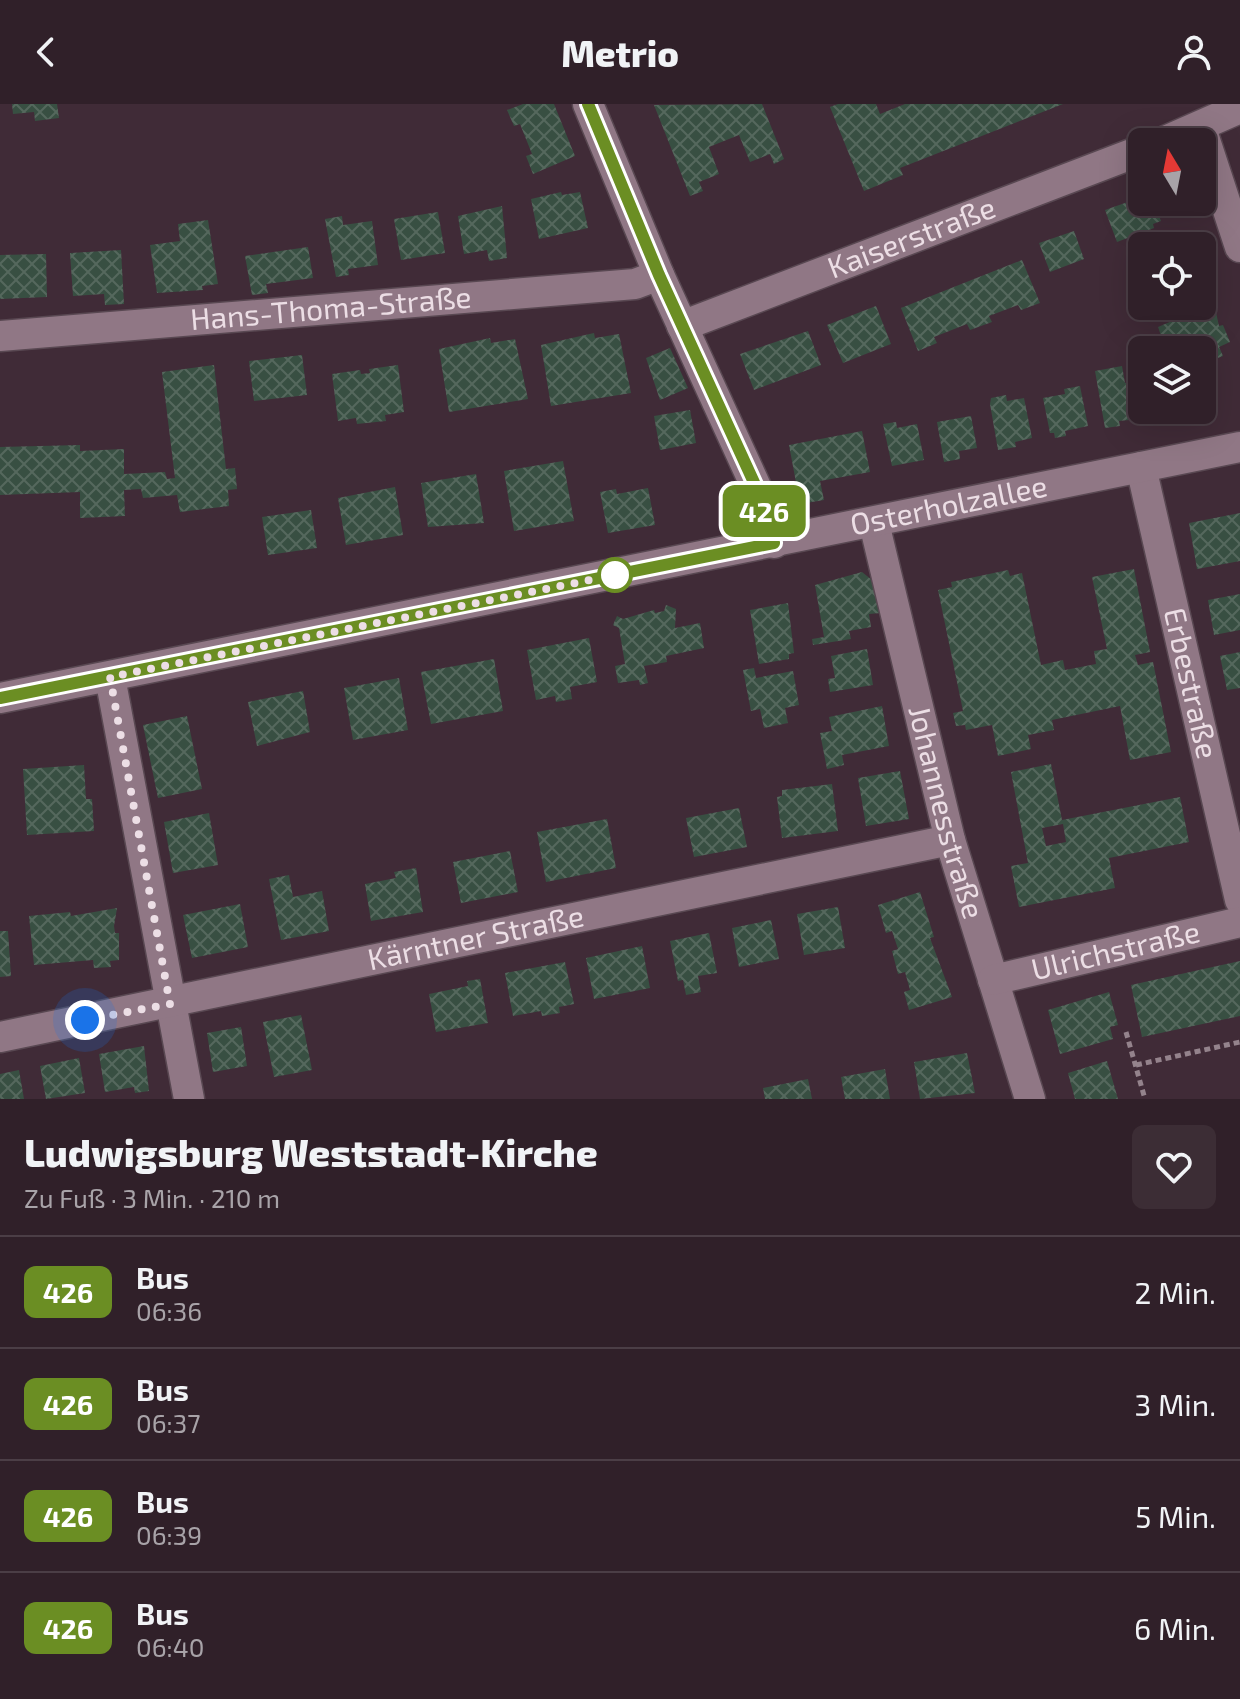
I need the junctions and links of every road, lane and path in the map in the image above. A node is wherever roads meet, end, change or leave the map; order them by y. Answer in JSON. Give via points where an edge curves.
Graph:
{"nodes":[{"id":1,"x":588,"y":104,"type":"edge"},
{"id":2,"x":1240,"y":108,"type":"edge"},
{"id":3,"x":1201,"y":128,"type":"edge"},
{"id":4,"x":1128,"y":155,"type":"edge"},
{"id":5,"x":1216,"y":174,"type":"edge"},
{"id":6,"x":1240,"y":247,"type":"edge"},
{"id":7,"x":659,"y":275,"type":"junction"},
{"id":8,"x":682,"y":326,"type":"junction"},
{"id":9,"x":0,"y":336,"type":"edge"},
{"id":10,"x":1240,"y":447,"type":"edge"},
{"id":11,"x":1141,"y":467,"type":"junction"},
{"id":12,"x":874,"y":523,"type":"junction"},
{"id":13,"x":774,"y":543,"type":"junction"},
{"id":14,"x":110,"y":677,"type":"junction"},
{"id":15,"x":0,"y":698,"type":"edge"},
{"id":16,"x":950,"y":840,"type":"junction"},
{"id":17,"x":1240,"y":900,"type":"edge"},
{"id":18,"x":1240,"y":922,"type":"edge"},
{"id":19,"x":993,"y":980,"type":"junction"},
{"id":20,"x":170,"y":1004,"type":"junction"},
{"id":21,"x":1126,"y":1032,"type":"dead end"},
{"id":22,"x":0,"y":1037,"type":"edge"},
{"id":23,"x":1240,"y":1042,"type":"edge"},
{"id":24,"x":1136,"y":1065,"type":"junction"},
{"id":25,"x":189,"y":1099,"type":"edge"},
{"id":26,"x":1030,"y":1099,"type":"edge"},
{"id":27,"x":1145,"y":1099,"type":"edge"}],
"edges":[{"from":1,"to":7,"type":"street"},
{"from":2,"to":3,"type":"street"},
{"from":4,"to":8,"type":"street","name":"Kaiserstraße"},
{"from":5,"to":6,"type":"street"},
{"from":7,"to":8,"type":"street"},
{"from":7,"to":9,"type":"street","name":"Hans-Thoma-Straße","via":[[635,284]]},
{"from":8,"to":13,"type":"street","via":[[757,489]]},
{"from":10,"to":11,"type":"street","name":"Osterholzallee"},
{"from":11,"to":12,"type":"street","name":"Osterholzallee"},
{"from":11,"to":17,"type":"street","name":"Erbestraße"},
{"from":12,"to":13,"type":"street","name":"Osterholzallee"},
{"from":12,"to":16,"type":"street","name":"Johannesstraße"},
{"from":13,"to":14,"type":"street","name":"Osterholzallee"},
{"from":14,"to":15,"type":"street","name":"Osterholzallee"},
{"from":14,"to":20,"type":"street"},
{"from":16,"to":19,"type":"street","name":"Johannesstraße"},
{"from":16,"to":20,"type":"street","name":"Kärntner Straße"},
{"from":18,"to":19,"type":"street","name":"Ulrichstraße"},
{"from":19,"to":26,"type":"street","name":"Johannesstraße"},
{"from":20,"to":22,"type":"street","name":"Kärntner Straße"},
{"from":20,"to":25,"type":"street"},
{"from":21,"to":24,"type":"path"},
{"from":23,"to":24,"type":"path"},
{"from":24,"to":27,"type":"path"}]}
